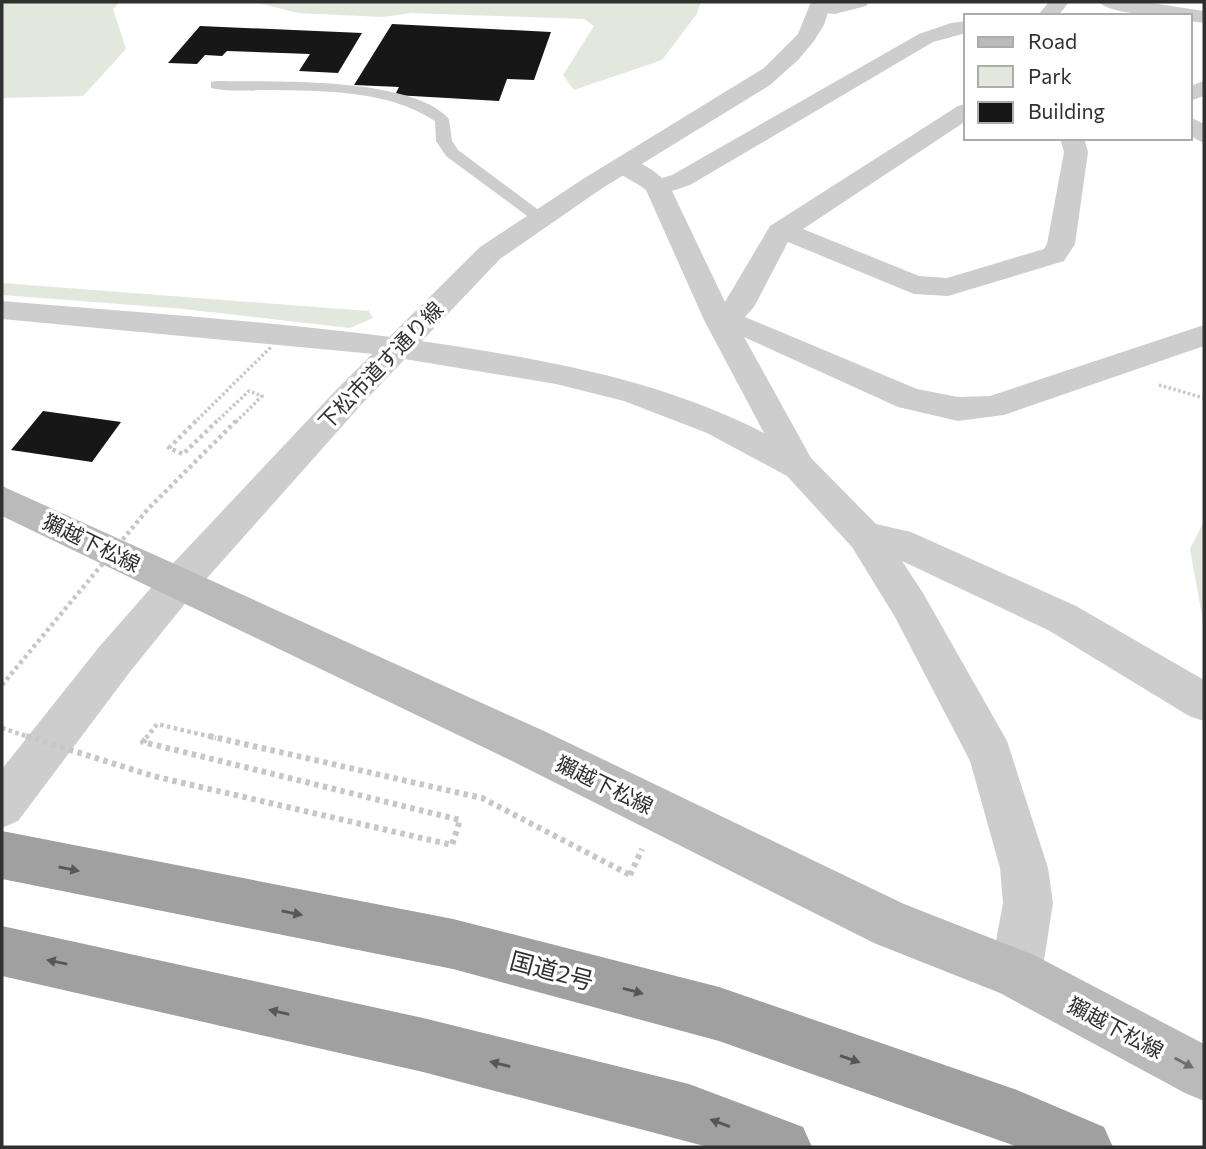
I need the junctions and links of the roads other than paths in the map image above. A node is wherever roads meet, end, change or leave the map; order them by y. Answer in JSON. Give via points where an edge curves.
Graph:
{"nodes":[{"id":1,"x":859,"y":2,"type":"edge"},
{"id":2,"x":1109,"y":2,"type":"edge"},
{"id":3,"x":820,"y":5,"type":"edge"},
{"id":4,"x":1185,"y":14,"type":"edge"},
{"id":5,"x":964,"y":27,"type":"edge"},
{"id":6,"x":216,"y":85,"type":"dead end"},
{"id":7,"x":964,"y":112,"type":"edge"},
{"id":8,"x":1073,"y":140,"type":"edge"},
{"id":9,"x":623,"y":165,"type":"junction"},
{"id":10,"x":657,"y":187,"type":"junction"},
{"id":11,"x":540,"y":217,"type":"junction"},
{"id":12,"x":780,"y":232,"type":"junction"},
{"id":13,"x":2,"y":310,"type":"edge"},
{"id":14,"x":719,"y":320,"type":"junction"},
{"id":15,"x":1204,"y":335,"type":"edge"},
{"id":16,"x":398,"y":348,"type":"junction"},
{"id":17,"x":799,"y":467,"type":"junction"},
{"id":18,"x":2,"y":499,"type":"edge"},
{"id":19,"x":865,"y":537,"type":"junction"},
{"id":20,"x":178,"y":584,"type":"junction"},
{"id":21,"x":1204,"y":702,"type":"edge"},
{"id":22,"x":2,"y":805,"type":"edge"},
{"id":23,"x":2,"y":855,"type":"edge"},
{"id":24,"x":2,"y":951,"type":"edge"},
{"id":25,"x":1016,"y":973,"type":"junction"},
{"id":26,"x":1204,"y":1074,"type":"edge"},
{"id":27,"x":783,"y":1147,"type":"edge"},
{"id":28,"x":1084,"y":1147,"type":"edge"}],
"edges":[{"from":1,"to":3,"type":"street","via":[[835,8]]},
{"from":2,"to":4,"type":"street"},
{"from":3,"to":9,"type":"street","name":"下松市道す通り線","via":[[812,29],[784,64]]},
{"from":5,"to":10,"type":"street","via":[[926,38],[681,180]]},
{"from":6,"to":11,"type":"lane","via":[[379,93],[413,101],[442,119],[444,141],[452,153]]},
{"from":7,"to":12,"type":"street"},
{"from":8,"to":12,"type":"street","via":[[1076,152],[1061,244],[1054,255],[948,287],[915,285]]},
{"from":9,"to":10,"type":"street"},
{"from":9,"to":11,"type":"street","name":"下松市道す通り線"},
{"from":10,"to":14,"type":"street"},
{"from":11,"to":16,"type":"street","name":"下松市道す通り線","via":[[490,253]]},
{"from":12,"to":14,"type":"street","via":[[738,307]]},
{"from":13,"to":16,"type":"street"},
{"from":14,"to":15,"type":"street","via":[[747,327],[910,399],[958,409],[992,407]]},
{"from":14,"to":17,"type":"street"},
{"from":16,"to":17,"type":"street","via":[[555,373],[633,393],[719,425]]},
{"from":16,"to":20,"type":"street","name":"下松市道す通り線"},
{"from":17,"to":19,"type":"street"},
{"from":18,"to":20,"type":"main road","name":"獺越下松線"},
{"from":19,"to":21,"type":"street","via":[[898,543],[1062,618]]},
{"from":19,"to":25,"type":"street","via":[[909,605],[990,756],[1024,868],[1028,903]]},
{"from":20,"to":22,"type":"street","name":"下松市道す通り線"},
{"from":20,"to":25,"type":"main road","name":"獺越下松線","via":[[528,746],[892,925]]},
{"from":23,"to":28,"type":"highway","name":"国道2号","one_way":true,"via":[[453,944],[719,1014],[1017,1118]]},
{"from":27,"to":24,"type":"highway","one_way":true,"via":[[689,1112],[490,1062]]},
{"from":25,"to":26,"type":"main road","name":"獺越下松線","one_way":true}]}
